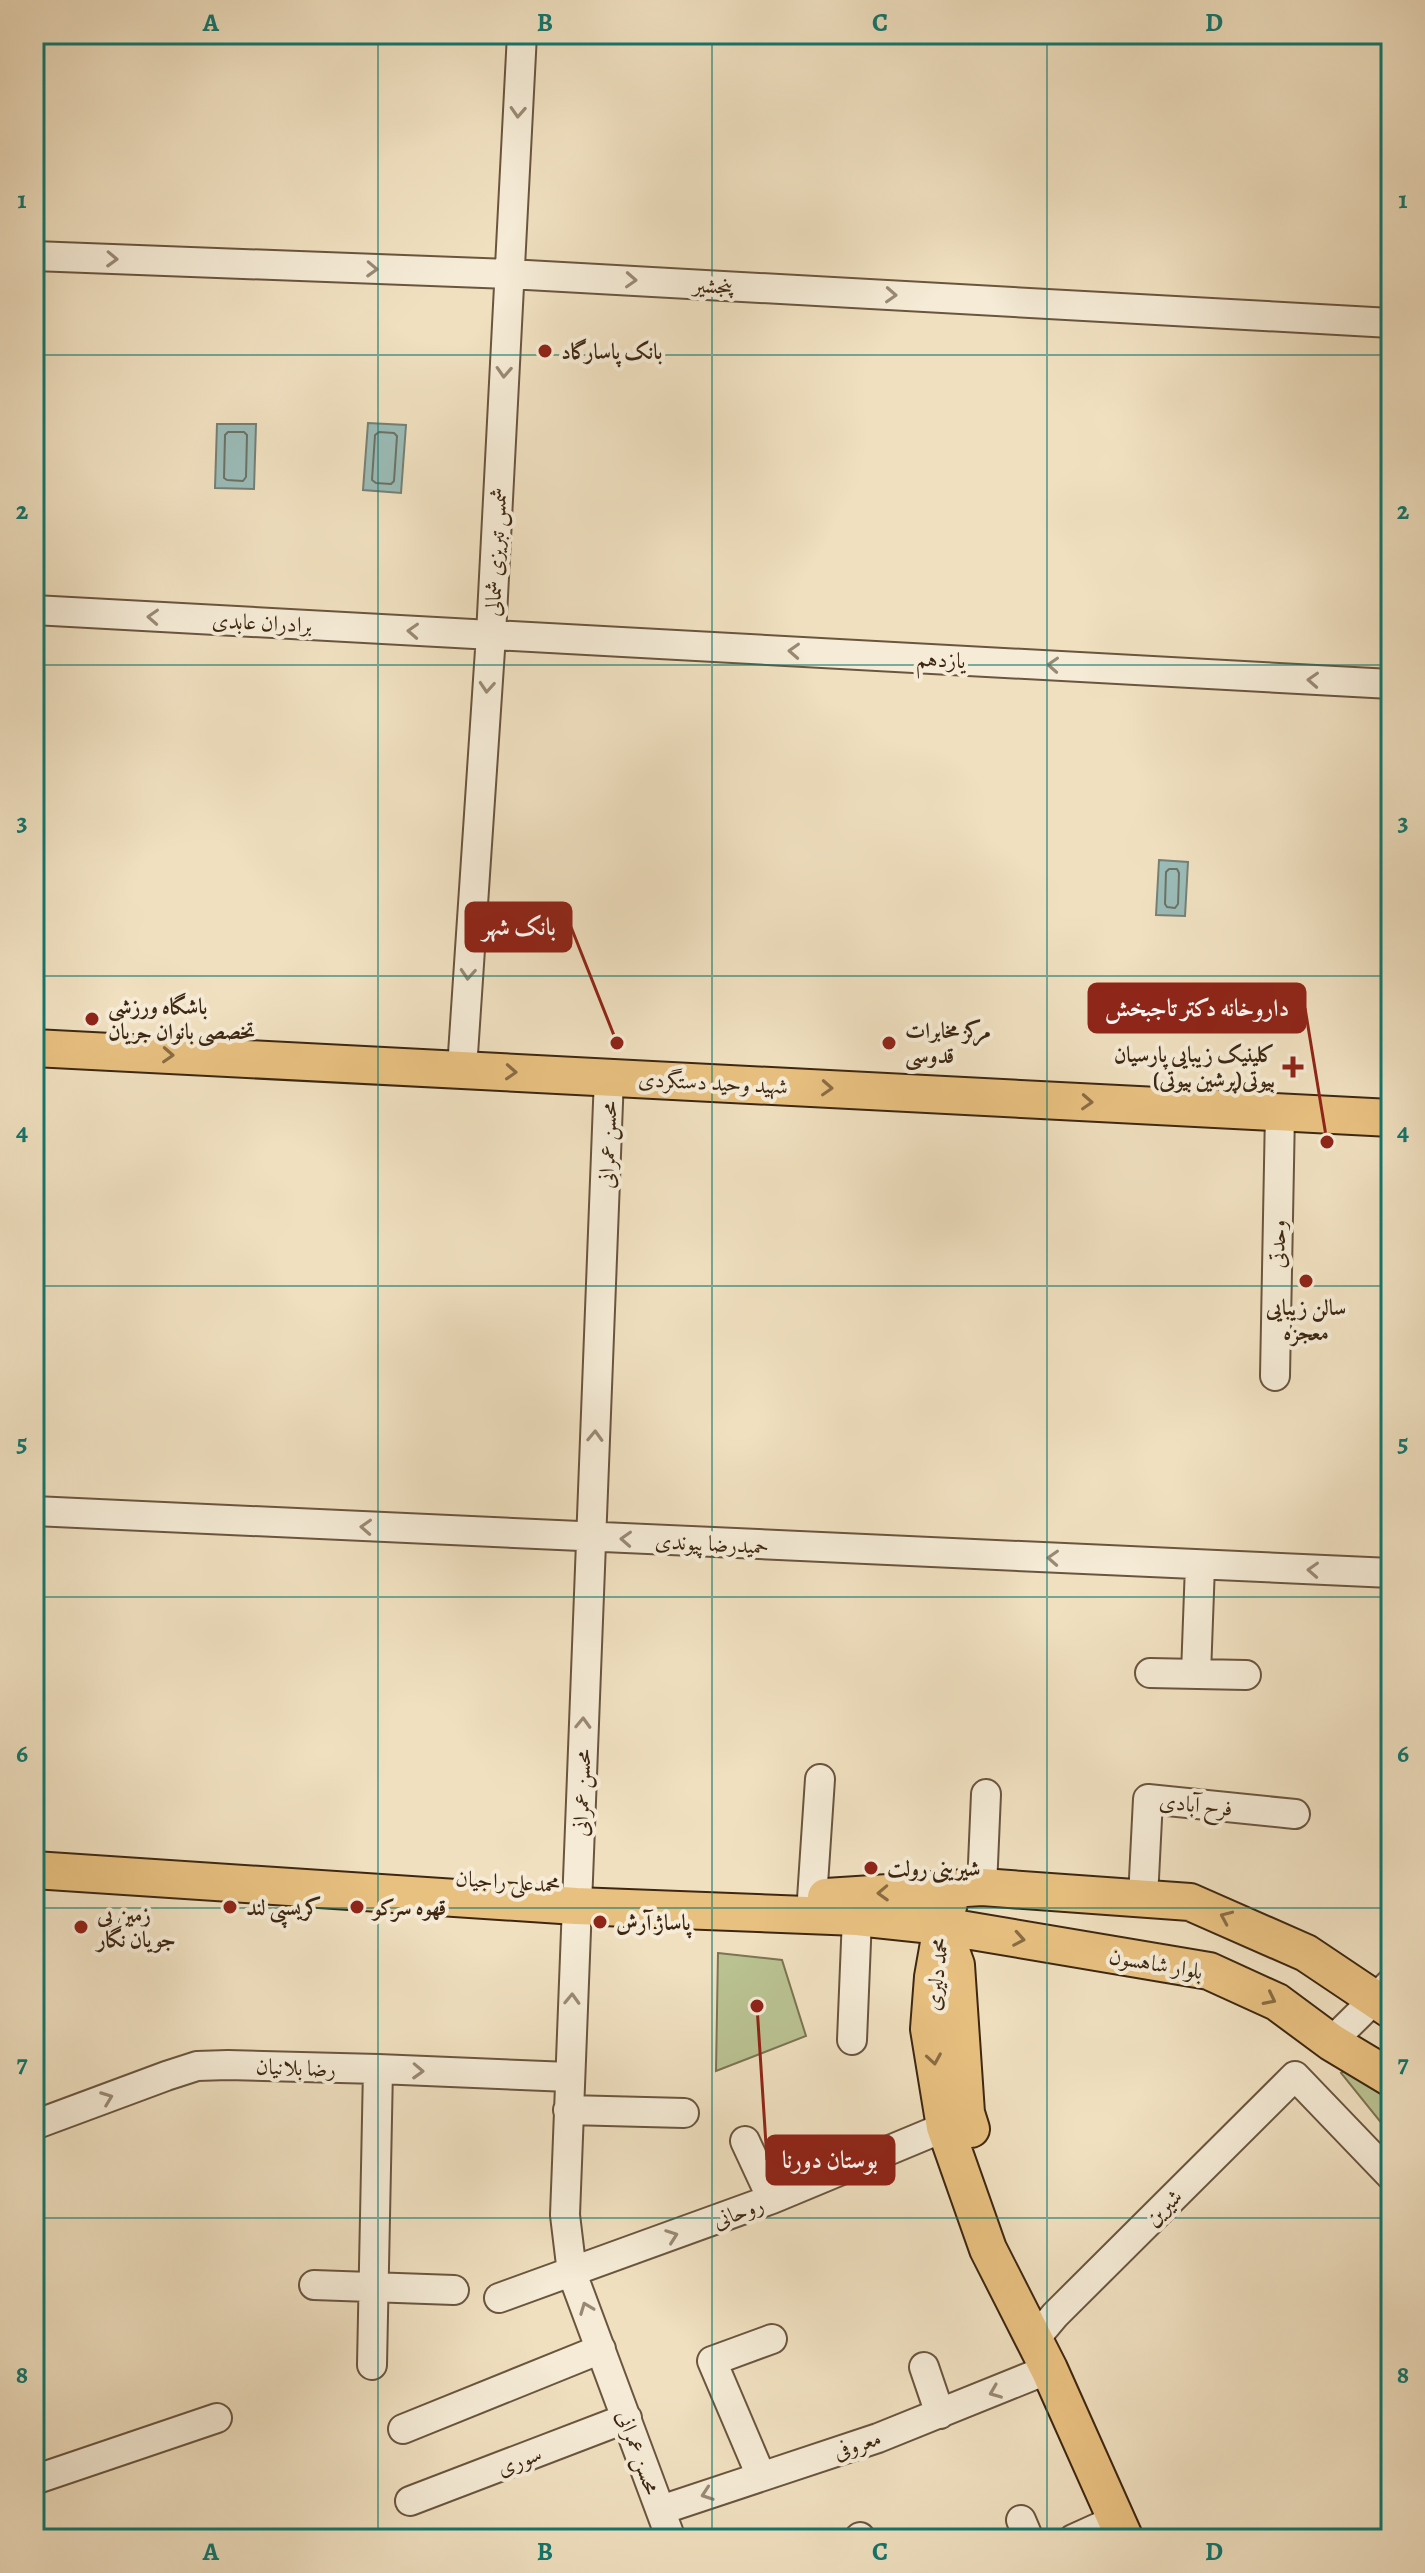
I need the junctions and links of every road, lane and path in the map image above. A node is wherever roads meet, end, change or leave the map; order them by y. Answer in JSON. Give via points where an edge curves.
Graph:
{"nodes":[{"id":1,"x":522,"y":34,"type":"edge"},
{"id":2,"x":34,"y":256,"type":"edge"},
{"id":3,"x":509,"y":274,"type":"junction"},
{"id":4,"x":1391,"y":323,"type":"edge"},
{"id":5,"x":34,"y":610,"type":"edge"},
{"id":6,"x":491,"y":635,"type":"junction"},
{"id":7,"x":1391,"y":684,"type":"edge"},
{"id":8,"x":34,"y":1048,"type":"edge"},
{"id":9,"x":462,"y":1069,"type":"junction"},
{"id":10,"x":609,"y":1077,"type":"junction"},
{"id":11,"x":1280,"y":1112,"type":"junction"},
{"id":12,"x":1391,"y":1118,"type":"edge"},
{"id":13,"x":1275,"y":1376,"type":"dead end"},
{"id":14,"x":34,"y":1511,"type":"edge"},
{"id":15,"x":591,"y":1537,"type":"junction"},
{"id":16,"x":1200,"y":1565,"type":"junction"},
{"id":17,"x":1391,"y":1573,"type":"edge"},
{"id":18,"x":1150,"y":1673,"type":"dead end"},
{"id":19,"x":1196,"y":1674,"type":"junction"},
{"id":20,"x":1246,"y":1675,"type":"dead end"},
{"id":21,"x":820,"y":1779,"type":"dead end"},
{"id":22,"x":986,"y":1794,"type":"dead end"},
{"id":23,"x":1295,"y":1814,"type":"dead end"},
{"id":24,"x":34,"y":1852,"type":"edge"},
{"id":25,"x":34,"y":1870,"type":"edge"},
{"id":26,"x":968,"y":1888,"type":"junction"},
{"id":27,"x":576,"y":1896,"type":"junction"},
{"id":28,"x":1143,"y":1898,"type":"junction"},
{"id":29,"x":812,"y":1899,"type":"junction"},
{"id":30,"x":857,"y":1917,"type":"junction"},
{"id":31,"x":942,"y":1926,"type":"junction"},
{"id":32,"x":1386,"y":1997,"type":"edge"},
{"id":33,"x":852,"y":2040,"type":"dead end"},
{"id":34,"x":1331,"y":2042,"type":"junction"},
{"id":35,"x":378,"y":2069,"type":"junction"},
{"id":36,"x":569,"y":2077,"type":"junction"},
{"id":37,"x":1391,"y":2078,"type":"edge"},
{"id":38,"x":568,"y":2110,"type":"junction"},
{"id":39,"x":684,"y":2113,"type":"dead end"},
{"id":40,"x":34,"y":2125,"type":"edge"},
{"id":41,"x":945,"y":2127,"type":"junction"},
{"id":42,"x":745,"y":2141,"type":"dead end"},
{"id":43,"x":1391,"y":2176,"type":"edge"},
{"id":44,"x":772,"y":2199,"type":"junction"},
{"id":45,"x":572,"y":2273,"type":"junction"},
{"id":46,"x":314,"y":2285,"type":"dead end"},
{"id":47,"x":374,"y":2288,"type":"junction"},
{"id":48,"x":454,"y":2290,"type":"dead end"},
{"id":49,"x":499,"y":2298,"type":"dead end"},
{"id":50,"x":772,"y":2339,"type":"dead end"},
{"id":51,"x":1043,"y":2344,"type":"junction"},
{"id":52,"x":601,"y":2349,"type":"junction"},
{"id":53,"x":372,"y":2365,"type":"dead end"},
{"id":54,"x":924,"y":2367,"type":"dead end"},
{"id":55,"x":940,"y":2414,"type":"junction"},
{"id":56,"x":217,"y":2418,"type":"dead end"},
{"id":57,"x":627,"y":2418,"type":"junction"},
{"id":58,"x":403,"y":2429,"type":"dead end"},
{"id":59,"x":761,"y":2476,"type":"junction"},
{"id":60,"x":34,"y":2480,"type":"edge"},
{"id":61,"x":410,"y":2501,"type":"dead end"},
{"id":62,"x":661,"y":2510,"type":"junction"},
{"id":63,"x":1120,"y":2530,"type":"edge"},
{"id":64,"x":671,"y":2539,"type":"edge"},
{"id":65,"x":1073,"y":2539,"type":"edge"},
{"id":66,"x":1151,"y":2539,"type":"edge"}],
"edges":[{"from":1,"to":3,"type":"street","name":"شمس تبریزی شمالی","one_way":true},
{"from":2,"to":3,"type":"street","name":"پنجشیر","one_way":true},
{"from":3,"to":4,"type":"street","name":"پنجشیر","one_way":true},
{"from":3,"to":6,"type":"street","name":"شمس تبریزی شمالی","one_way":true},
{"from":6,"to":5,"type":"street","name":"برادران عابدی","one_way":true},
{"from":7,"to":6,"type":"street","name":"یازدهم","one_way":true},
{"from":6,"to":9,"type":"street","name":"شمس تبریزی شمالی","one_way":true},
{"from":8,"to":9,"type":"main road","name":"شهید وحید دستگردی","one_way":true},
{"from":9,"to":10,"type":"main road","name":"شهید وحید دستگردی","one_way":true},
{"from":10,"to":11,"type":"main road","name":"شهید وحید دستگردی","one_way":true},
{"from":15,"to":10,"type":"street","name":"محسن عمرانی","one_way":true},
{"from":11,"to":12,"type":"main road","name":"شهید وحید دستگردی"},
{"from":11,"to":13,"type":"street","name":"وحدتی"},
{"from":15,"to":14,"type":"street","name":"حمیدرضا پیوندی","one_way":true},
{"from":16,"to":15,"type":"street","name":"حمیدرضا پیوندی","one_way":true},
{"from":27,"to":15,"type":"street","name":"محسن عمرانی","one_way":true},
{"from":17,"to":16,"type":"street","name":"حمیدرضا پیوندی","one_way":true},
{"from":16,"to":19,"type":"street"},
{"from":18,"to":19,"type":"street"},
{"from":19,"to":20,"type":"street"},
{"from":21,"to":29,"type":"street"},
{"from":22,"to":26,"type":"street"},
{"from":23,"to":28,"type":"street","name":"فرح آبادی","via":[[1148,1799]]},
{"from":24,"to":27,"type":"main road","name":"محمدعلی راجیان"},
{"from":25,"to":27,"type":"main road","name":"محمدعلی راجیان"},
{"from":26,"to":28,"type":"main road"},
{"from":26,"to":29,"type":"main road","name":"محمدعلی راجیان","one_way":true},
{"from":26,"to":31,"type":"main road"},
{"from":27,"to":29,"type":"main road","name":"محمدعلی راجیان"},
{"from":27,"to":30,"type":"main road","name":"محمدعلی راجیان"},
{"from":36,"to":27,"type":"street","name":"محسن عمرانی","one_way":true},
{"from":32,"to":28,"type":"main road","one_way":true,"via":[[1306,1953],[1205,1908]]},
{"from":30,"to":31,"type":"main road","name":"محمدعلی راجیان"},
{"from":30,"to":33,"type":"street"},
{"from":31,"to":34,"type":"main road","name":"بلوار شاهسون","one_way":true,"via":[[1209,1971],[1277,2002]]},
{"from":31,"to":41,"type":"main road","name":"محمد دلیری","one_way":true,"via":[[929,2029]]},
{"from":31,"to":51,"type":"main road","name":"محمد دلیری","via":[[956,1965],[966,2113]]},
{"from":32,"to":34,"type":"street"},
{"from":34,"to":37,"type":"main road","name":"بلوار شاهسون"},
{"from":35,"to":36,"type":"street","name":"رضا بلانیان","one_way":true},
{"from":40,"to":35,"type":"street","name":"رضا بلانیان","one_way":true,"via":[[197,2066]]},
{"from":35,"to":47,"type":"street"},
{"from":36,"to":38,"type":"street","name":"محسن عمرانی"},
{"from":38,"to":39,"type":"street"},
{"from":38,"to":45,"type":"street","name":"محسن عمرانی","via":[[565,2215]]},
{"from":41,"to":44,"type":"street","name":"روحانی"},
{"from":41,"to":51,"type":"main road","name":"محمد دلیری","via":[[988,2249]]},
{"from":42,"to":44,"type":"street"},
{"from":43,"to":51,"type":"street","name":"شیرین","via":[[1295,2076]]},
{"from":45,"to":44,"type":"street","name":"روحانی","one_way":true},
{"from":45,"to":49,"type":"street","name":"روحانی"},
{"from":52,"to":45,"type":"street","name":"محسن عمرانی","one_way":true},
{"from":46,"to":47,"type":"street"},
{"from":47,"to":48,"type":"street"},
{"from":47,"to":53,"type":"street"},
{"from":50,"to":59,"type":"street","via":[[712,2361]]},
{"from":51,"to":55,"type":"street","name":"معروفی","one_way":true},
{"from":51,"to":63,"type":"main road","name":"محمد دلیری"},
{"from":51,"to":66,"type":"main road","name":"محمد دلیری"},
{"from":52,"to":57,"type":"street","name":"محسن عمرانی"},
{"from":52,"to":58,"type":"street"},
{"from":54,"to":55,"type":"street"},
{"from":55,"to":59,"type":"street","name":"معروفی"},
{"from":56,"to":60,"type":"street"},
{"from":57,"to":61,"type":"street","name":"سوری"},
{"from":57,"to":62,"type":"street","name":"محسن عمرانی"},
{"from":59,"to":62,"type":"street","name":"معروفی","one_way":true},
{"from":62,"to":64,"type":"street","name":"محسن عمرانی"},
{"from":63,"to":65,"type":"street"}]}
